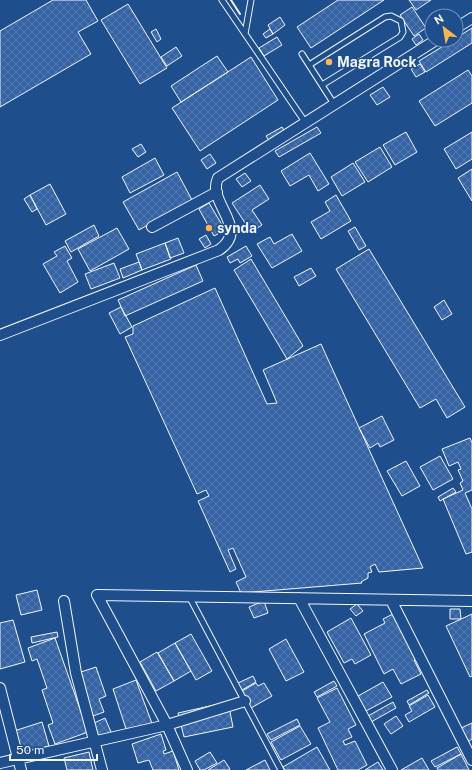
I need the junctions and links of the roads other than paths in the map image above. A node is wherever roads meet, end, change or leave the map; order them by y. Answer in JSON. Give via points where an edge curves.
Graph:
{"nodes":[{"id":1,"x":222,"y":0,"type":"edge"},
{"id":2,"x":251,"y":0,"type":"edge"},
{"id":3,"x":244,"y":34,"type":"junction"},
{"id":4,"x":424,"y":48,"type":"edge"},
{"id":5,"x":302,"y":54,"type":"dead end"},
{"id":6,"x":309,"y":64,"type":"junction"},
{"id":7,"x":322,"y":86,"type":"junction"},
{"id":8,"x":334,"y":104,"type":"junction"},
{"id":9,"x":305,"y":122,"type":"junction"},
{"id":10,"x":217,"y":192,"type":"junction"},
{"id":11,"x":152,"y":227,"type":"dead end"},
{"id":12,"x":0,"y":335,"type":"edge"},
{"id":13,"x":189,"y":596,"type":"junction"},
{"id":14,"x":299,"y":598,"type":"junction"},
{"id":15,"x":391,"y":600,"type":"junction"},
{"id":16,"x":64,"y":601,"type":"dead end"},
{"id":17,"x":472,"y":601,"type":"edge"},
{"id":18,"x":0,"y":688,"type":"edge"},
{"id":19,"x":245,"y":701,"type":"junction"},
{"id":20,"x":166,"y":725,"type":"junction"},
{"id":21,"x":96,"y":741,"type":"junction"},
{"id":22,"x":18,"y":759,"type":"junction"},
{"id":23,"x":472,"y":760,"type":"edge"},
{"id":24,"x":0,"y":763,"type":"edge"},
{"id":25,"x":21,"y":770,"type":"edge"},
{"id":26,"x":102,"y":770,"type":"edge"},
{"id":27,"x":187,"y":770,"type":"edge"},
{"id":28,"x":281,"y":770,"type":"edge"},
{"id":29,"x":392,"y":770,"type":"edge"}],
"edges":[{"from":1,"to":3,"type":"lane"},
{"from":2,"to":3,"type":"lane"},
{"from":3,"to":9,"type":"lane"},
{"from":4,"to":8,"type":"street"},
{"from":5,"to":6,"type":"lane"},
{"from":6,"to":7,"type":"lane"},
{"from":6,"to":7,"type":"lane","via":[[385,17],[391,16],[401,21],[403,32],[400,37]]},
{"from":7,"to":8,"type":"lane"},
{"from":8,"to":9,"type":"street"},
{"from":9,"to":10,"type":"street","via":[[222,174],[216,182]]},
{"from":10,"to":11,"type":"street"},
{"from":10,"to":12,"type":"street","via":[[231,226],[229,240],[219,250]]},
{"from":13,"to":14,"type":"street"},
{"from":13,"to":19,"type":"lane"},
{"from":13,"to":20,"type":"street","via":[[97,595]]},
{"from":14,"to":15,"type":"street"},
{"from":14,"to":29,"type":"street"},
{"from":15,"to":17,"type":"street"},
{"from":15,"to":23,"type":"street"},
{"from":16,"to":21,"type":"street","via":[[76,673]]},
{"from":18,"to":22,"type":"street"},
{"from":19,"to":20,"type":"street"},
{"from":19,"to":28,"type":"lane"},
{"from":20,"to":21,"type":"street"},
{"from":20,"to":27,"type":"street"},
{"from":21,"to":22,"type":"street"},
{"from":21,"to":26,"type":"street"},
{"from":22,"to":24,"type":"street"},
{"from":22,"to":25,"type":"street"}]}
